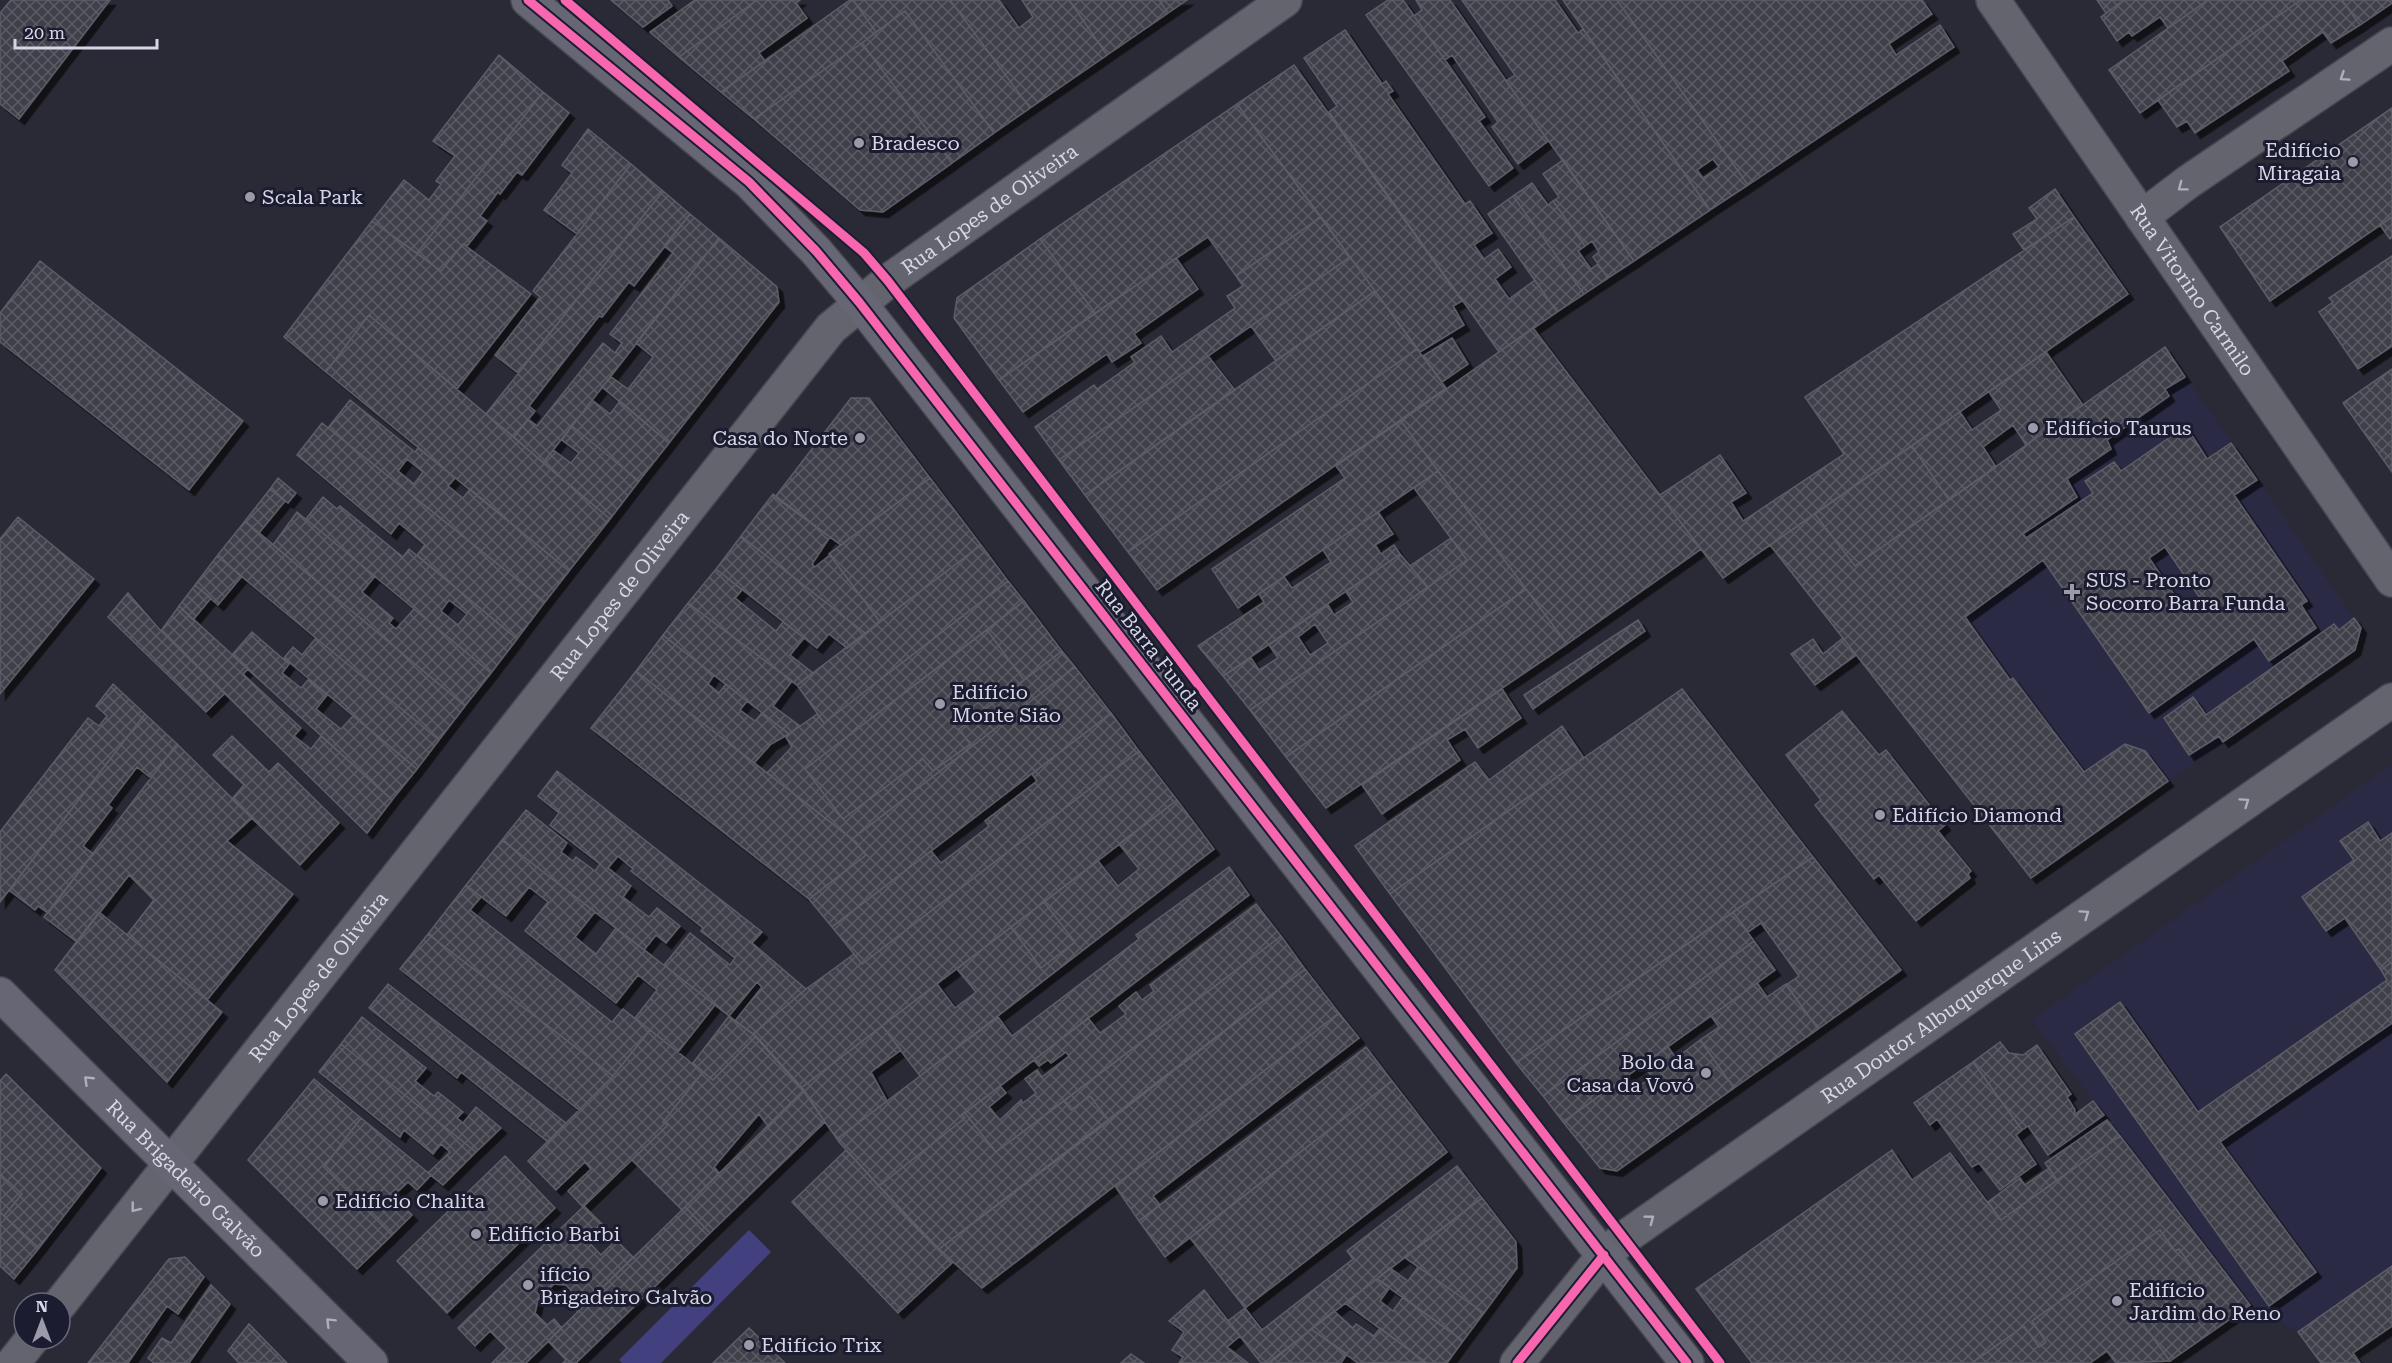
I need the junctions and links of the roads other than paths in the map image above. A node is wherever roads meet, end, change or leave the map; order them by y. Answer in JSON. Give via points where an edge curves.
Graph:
{"nodes":[{"id":1,"x":528,"y":0,"type":"edge"},
{"id":2,"x":1285,"y":0,"type":"edge"},
{"id":3,"x":1993,"y":0,"type":"edge"},
{"id":4,"x":2392,"y":44,"type":"edge"},
{"id":5,"x":2142,"y":217,"type":"junction"},
{"id":6,"x":859,"y":302,"type":"junction"},
{"id":7,"x":2392,"y":580,"type":"edge"},
{"id":8,"x":2392,"y":700,"type":"edge"},
{"id":9,"x":0,"y":994,"type":"edge"},
{"id":10,"x":171,"y":1162,"type":"junction"},
{"id":11,"x":1604,"y":1255,"type":"junction"},
{"id":12,"x":70,"y":1291,"type":"edge"},
{"id":13,"x":22,"y":1351,"type":"edge"},
{"id":14,"x":13,"y":1363,"type":"edge"},
{"id":15,"x":371,"y":1363,"type":"edge"},
{"id":16,"x":1517,"y":1363,"type":"edge"},
{"id":17,"x":1687,"y":1363,"type":"edge"}],
"edges":[{"from":1,"to":6,"type":"street","name":"Rua Barra Funda","via":[[749,182]]},
{"from":2,"to":6,"type":"street","name":"Rua Lopes de Oliveira"},
{"from":3,"to":5,"type":"street","name":"Rua Vitorino Carmilo"},
{"from":4,"to":5,"type":"street","one_way":true},
{"from":5,"to":7,"type":"street","name":"Rua Vitorino Carmilo"},
{"from":6,"to":10,"type":"street","name":"Rua Lopes de Oliveira","via":[[810,351]]},
{"from":6,"to":11,"type":"street","name":"Rua Barra Funda"},
{"from":11,"to":8,"type":"street","name":"Rua Doutor Albuquerque Lins","one_way":true,"via":[[1682,1196]]},
{"from":10,"to":9,"type":"street","name":"Rua Brigadeiro Galvão","one_way":true},
{"from":10,"to":12,"type":"street","name":"Rua Lopes de Oliveira","one_way":true},
{"from":15,"to":10,"type":"street","name":"Rua Brigadeiro Galvão","one_way":true},
{"from":11,"to":16,"type":"street","name":"Rua Doutor Albuquerque Lins"},
{"from":11,"to":17,"type":"street","name":"Rua Barra Funda"},
{"from":13,"to":14,"type":"street"}]}
